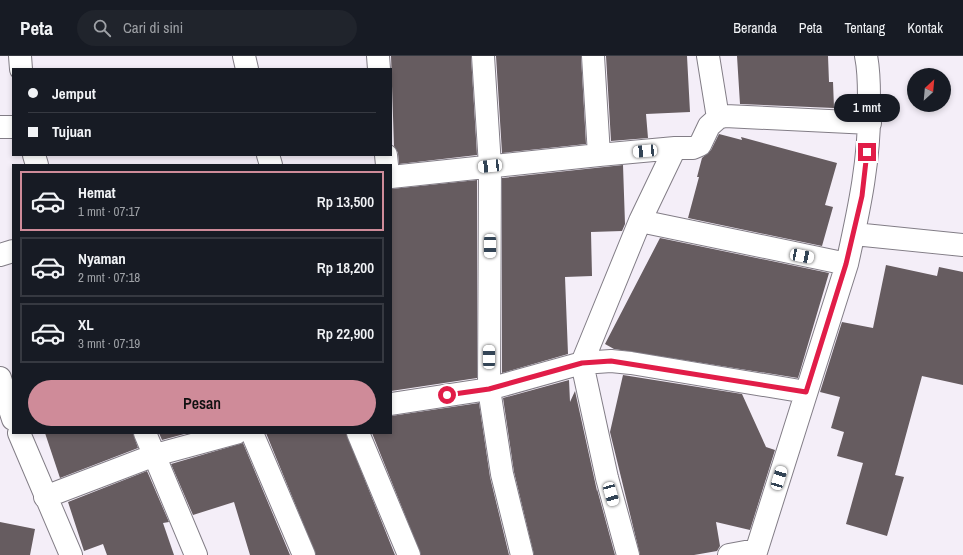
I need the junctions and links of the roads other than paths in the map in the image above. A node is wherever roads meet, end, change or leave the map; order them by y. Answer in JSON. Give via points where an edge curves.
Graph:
{"nodes":[{"id":1,"x":20,"y":56,"type":"edge"},
{"id":2,"x":244,"y":56,"type":"edge"},
{"id":3,"x":378,"y":56,"type":"edge"},
{"id":4,"x":483,"y":56,"type":"edge"},
{"id":5,"x":592,"y":56,"type":"edge"},
{"id":6,"x":708,"y":56,"type":"edge"},
{"id":7,"x":866,"y":56,"type":"edge"},
{"id":8,"x":22,"y":68,"type":"edge"},
{"id":9,"x":247,"y":68,"type":"edge"},
{"id":10,"x":379,"y":68,"type":"edge"},
{"id":11,"x":718,"y":118,"type":"junction"},
{"id":12,"x":870,"y":123,"type":"junction"},
{"id":13,"x":0,"y":127,"type":"edge"},
{"id":14,"x":12,"y":127,"type":"edge"},
{"id":15,"x":675,"y":148,"type":"junction"},
{"id":16,"x":599,"y":155,"type":"junction"},
{"id":17,"x":490,"y":166,"type":"junction"},
{"id":18,"x":392,"y":177,"type":"edge"},
{"id":19,"x":640,"y":221,"type":"junction"},
{"id":20,"x":854,"y":234,"type":"junction"},
{"id":21,"x":963,"y":245,"type":"edge"},
{"id":22,"x":12,"y":251,"type":"edge"},
{"id":23,"x":0,"y":255,"type":"edge"},
{"id":24,"x":846,"y":264,"type":"junction"},
{"id":25,"x":582,"y":363,"type":"junction"},
{"id":26,"x":0,"y":378,"type":"edge"},
{"id":27,"x":489,"y":389,"type":"junction"},
{"id":28,"x":806,"y":392,"type":"junction"},
{"id":29,"x":392,"y":404,"type":"edge"},
{"id":30,"x":12,"y":416,"type":"edge"},
{"id":31,"x":19,"y":434,"type":"edge"},
{"id":32,"x":145,"y":434,"type":"edge"},
{"id":33,"x":232,"y":434,"type":"edge"},
{"id":34,"x":252,"y":434,"type":"edge"},
{"id":35,"x":358,"y":434,"type":"edge"},
{"id":36,"x":155,"y":455,"type":"junction"},
{"id":37,"x":45,"y":497,"type":"junction"},
{"id":38,"x":755,"y":553,"type":"edge"},
{"id":39,"x":71,"y":555,"type":"edge"},
{"id":40,"x":196,"y":555,"type":"edge"},
{"id":41,"x":304,"y":555,"type":"edge"},
{"id":42,"x":409,"y":555,"type":"edge"},
{"id":43,"x":522,"y":555,"type":"edge"},
{"id":44,"x":628,"y":555,"type":"edge"},
{"id":45,"x":729,"y":555,"type":"edge"}],
"edges":[{"from":1,"to":8,"type":"street"},
{"from":2,"to":9,"type":"street"},
{"from":3,"to":10,"type":"street"},
{"from":4,"to":17,"type":"street"},
{"from":5,"to":16,"type":"street"},
{"from":6,"to":11,"type":"street"},
{"from":7,"to":12,"type":"street"},
{"from":11,"to":12,"type":"street","via":[[746,116]]},
{"from":11,"to":15,"type":"street","via":[[709,126],[698,147]]},
{"from":12,"to":20,"type":"street","via":[[862,196]]},
{"from":13,"to":14,"type":"street"},
{"from":15,"to":16,"type":"street"},
{"from":15,"to":19,"type":"street"},
{"from":16,"to":17,"type":"street"},
{"from":17,"to":18,"type":"street"},
{"from":17,"to":27,"type":"street"},
{"from":19,"to":24,"type":"street"},
{"from":19,"to":25,"type":"street"},
{"from":20,"to":21,"type":"street"},
{"from":20,"to":24,"type":"street"},
{"from":22,"to":23,"type":"street"},
{"from":24,"to":28,"type":"street"},
{"from":25,"to":27,"type":"street"},
{"from":25,"to":28,"type":"street","via":[[631,363]]},
{"from":25,"to":44,"type":"street","via":[[607,478]]},
{"from":26,"to":30,"type":"street"},
{"from":27,"to":29,"type":"street"},
{"from":27,"to":43,"type":"street","via":[[502,474]]},
{"from":28,"to":38,"type":"street"},
{"from":31,"to":37,"type":"street"},
{"from":32,"to":36,"type":"street"},
{"from":33,"to":36,"type":"street"},
{"from":34,"to":41,"type":"street"},
{"from":35,"to":42,"type":"street"},
{"from":36,"to":37,"type":"street"},
{"from":36,"to":40,"type":"street"},
{"from":37,"to":39,"type":"street"},
{"from":38,"to":45,"type":"street"}]}
